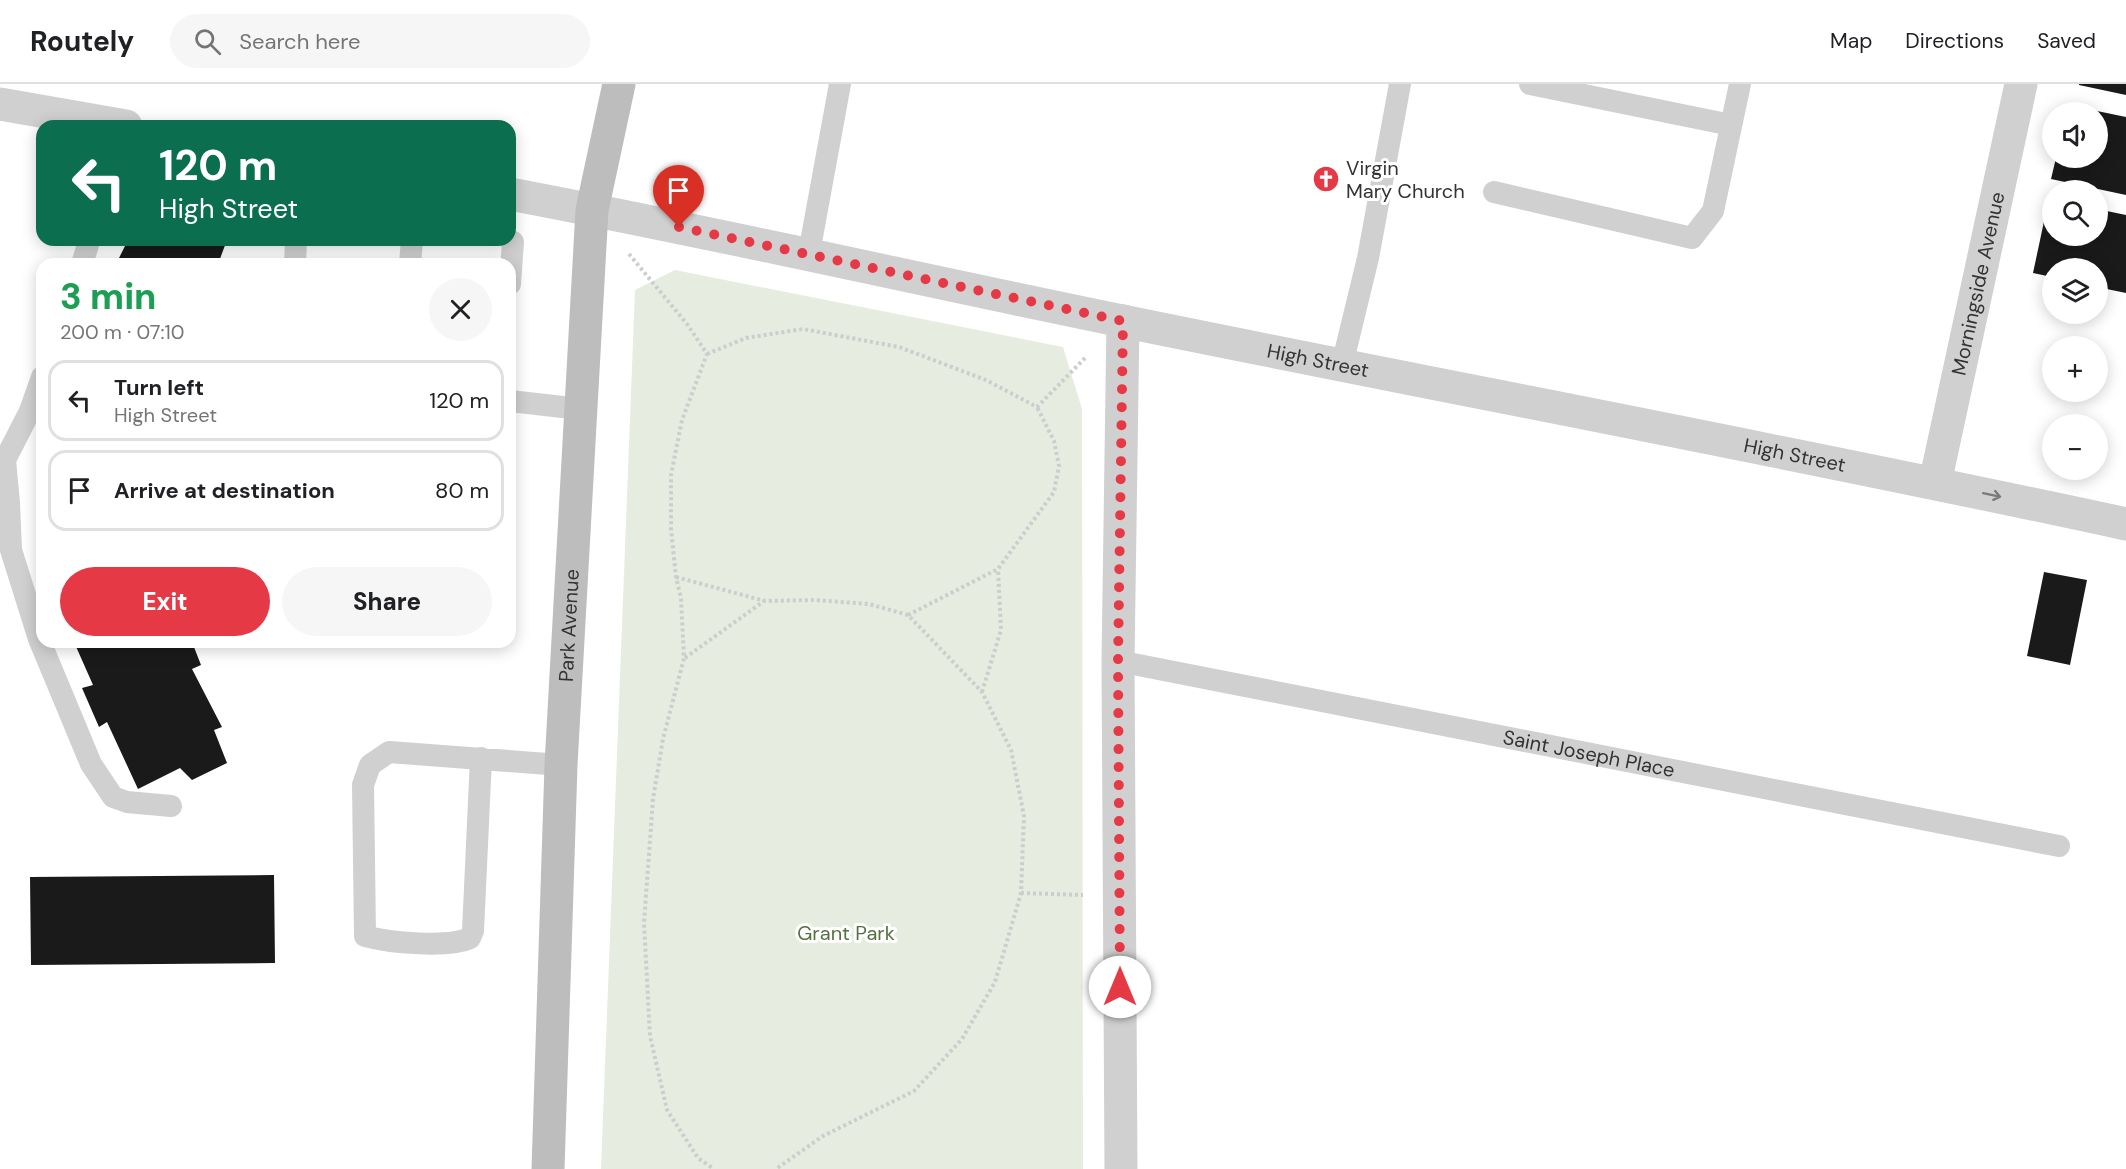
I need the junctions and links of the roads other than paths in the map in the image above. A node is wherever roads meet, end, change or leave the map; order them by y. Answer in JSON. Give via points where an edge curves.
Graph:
{"nodes":[{"id":1,"x":619,"y":84,"type":"edge"},
{"id":2,"x":840,"y":84,"type":"edge"},
{"id":3,"x":1400,"y":84,"type":"edge"},
{"id":4,"x":1530,"y":84,"type":"edge"},
{"id":5,"x":1740,"y":84,"type":"edge"},
{"id":6,"x":2021,"y":84,"type":"edge"},
{"id":7,"x":0,"y":104,"type":"edge"},
{"id":8,"x":92,"y":120,"type":"edge"},
{"id":9,"x":1731,"y":125,"type":"junction"},
{"id":10,"x":1494,"y":192,"type":"dead end"},
{"id":11,"x":516,"y":195,"type":"edge"},
{"id":12,"x":592,"y":210,"type":"junction"},
{"id":13,"x":809,"y":253,"type":"junction"},
{"id":14,"x":1123,"y":321,"type":"junction"},
{"id":15,"x":1342,"y":365,"type":"junction"},
{"id":16,"x":36,"y":394,"type":"edge"},
{"id":17,"x":516,"y":402,"type":"edge"},
{"id":18,"x":580,"y":409,"type":"junction"},
{"id":19,"x":2,"y":460,"type":"edge"},
{"id":20,"x":1935,"y":483,"type":"junction"},
{"id":21,"x":2126,"y":524,"type":"edge"},
{"id":22,"x":5,"y":543,"type":"edge"},
{"id":23,"x":36,"y":629,"type":"edge"},
{"id":24,"x":43,"y":648,"type":"edge"},
{"id":25,"x":1118,"y":661,"type":"junction"},
{"id":26,"x":481,"y":758,"type":"junction"},
{"id":27,"x":561,"y":765,"type":"junction"},
{"id":28,"x":171,"y":806,"type":"dead end"},
{"id":29,"x":2059,"y":846,"type":"dead end"},
{"id":30,"x":548,"y":1169,"type":"edge"},
{"id":31,"x":1121,"y":1169,"type":"edge"}],
"edges":[{"from":1,"to":12,"type":"street","name":"Park Avenue"},
{"from":2,"to":13,"type":"lane"},
{"from":3,"to":15,"type":"lane","via":[[1368,258]]},
{"from":4,"to":9,"type":"lane"},
{"from":5,"to":9,"type":"lane"},
{"from":6,"to":20,"type":"street","name":"Morningside Avenue"},
{"from":7,"to":8,"type":"street"},
{"from":9,"to":10,"type":"lane","via":[[1713,211],[1692,238]]},
{"from":11,"to":12,"type":"street","name":"High Street"},
{"from":12,"to":13,"type":"street","name":"High Street"},
{"from":12,"to":18,"type":"street","name":"Park Avenue"},
{"from":13,"to":14,"type":"street","name":"High Street"},
{"from":14,"to":15,"type":"street","name":"High Street"},
{"from":14,"to":25,"type":"street"},
{"from":15,"to":20,"type":"street","name":"High Street"},
{"from":16,"to":19,"type":"lane"},
{"from":17,"to":18,"type":"lane"},
{"from":18,"to":27,"type":"street","name":"Park Avenue"},
{"from":19,"to":22,"type":"lane","via":[[9,502]]},
{"from":20,"to":21,"type":"street","name":"High Street","one_way":true},
{"from":22,"to":23,"type":"lane","via":[[11,550]]},
{"from":24,"to":28,"type":"lane","via":[[91,764],[113,797]]},
{"from":25,"to":29,"type":"lane","name":"Saint Joseph Place"},
{"from":25,"to":31,"type":"street"},
{"from":26,"to":26,"type":"lane","via":[[389,752],[370,765],[363,784],[365,936],[413,942],[461,942],[470,938]]},
{"from":26,"to":27,"type":"lane"},
{"from":27,"to":30,"type":"street","name":"Park Avenue"}]}
